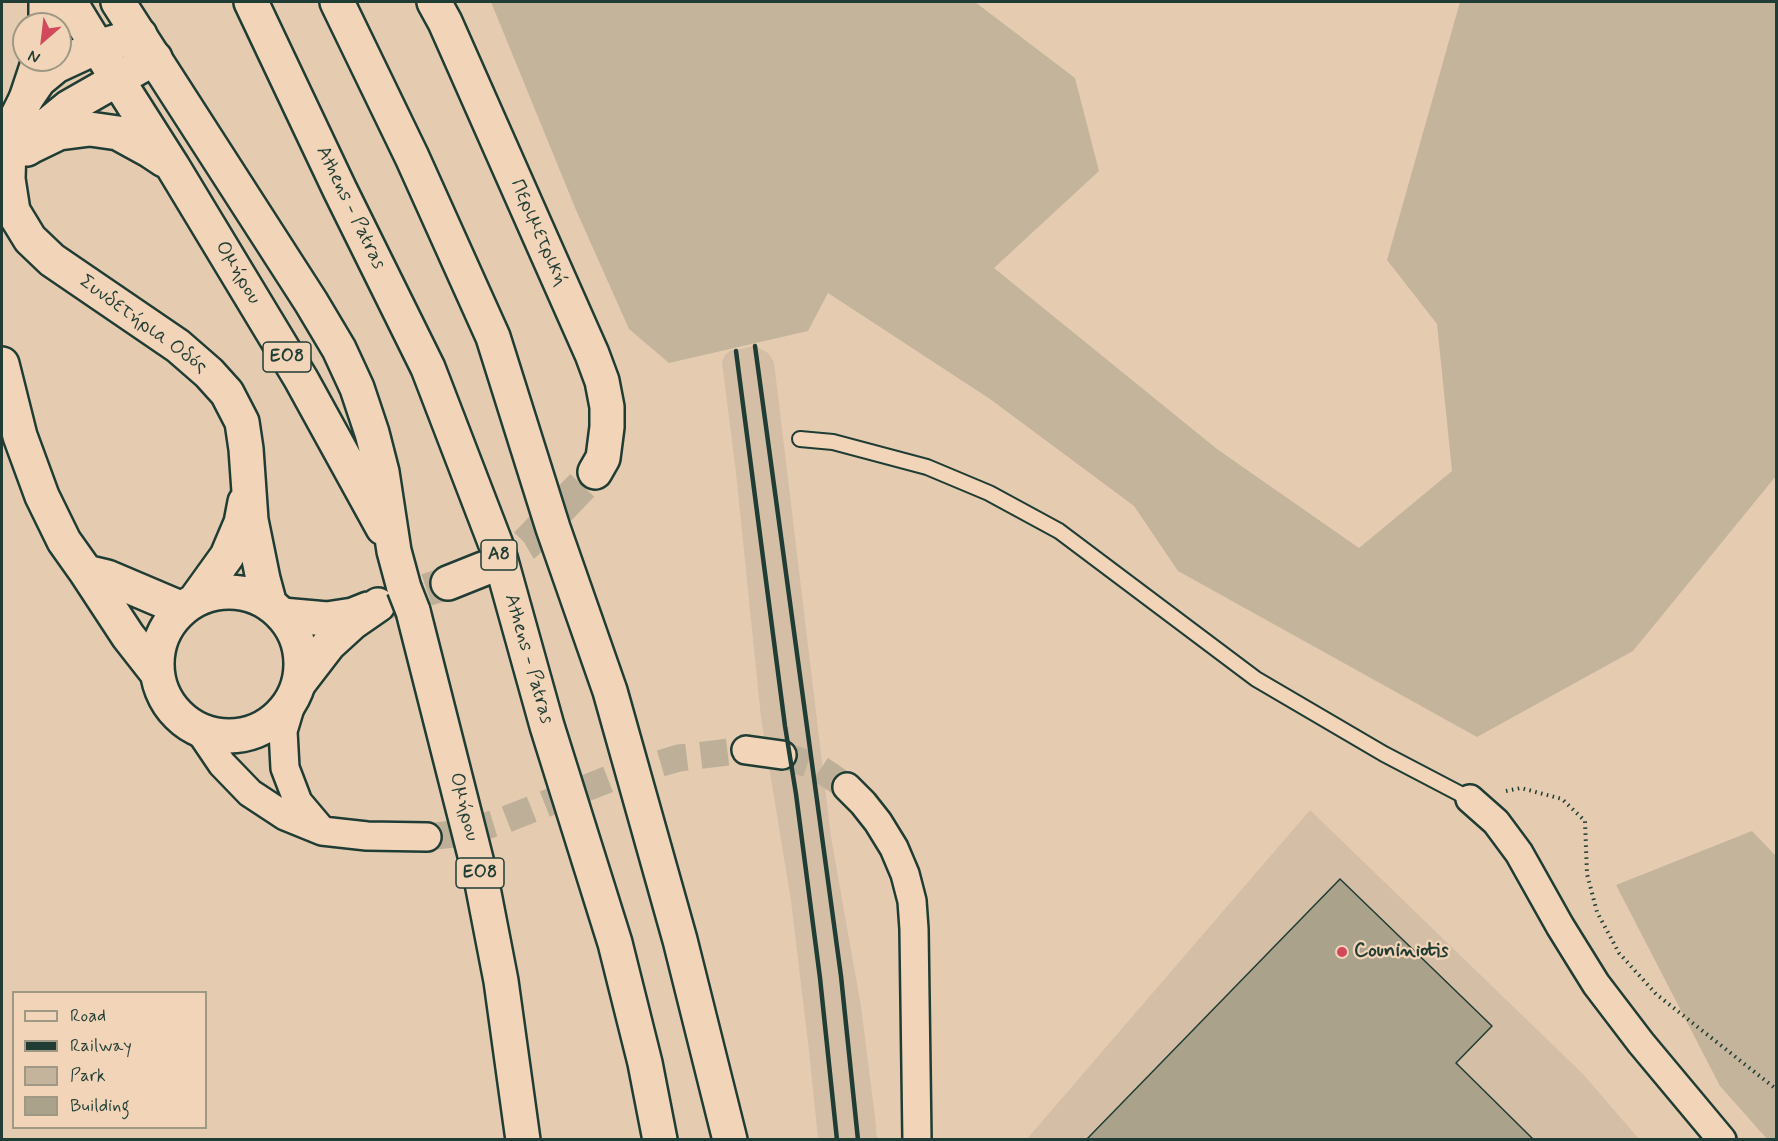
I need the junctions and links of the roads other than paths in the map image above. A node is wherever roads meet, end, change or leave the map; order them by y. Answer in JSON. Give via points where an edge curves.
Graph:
{"nodes":[{"id":1,"x":70,"y":2,"type":"edge"},
{"id":2,"x":118,"y":2,"type":"edge"},
{"id":3,"x":251,"y":2,"type":"edge"},
{"id":4,"x":337,"y":2,"type":"edge"},
{"id":5,"x":434,"y":2,"type":"edge"},
{"id":6,"x":147,"y":46,"type":"junction"},
{"id":7,"x":97,"y":47,"type":"junction"},
{"id":8,"x":35,"y":72,"type":"edge"},
{"id":9,"x":117,"y":79,"type":"junction"},
{"id":10,"x":26,"y":99,"type":"junction"},
{"id":11,"x":28,"y":148,"type":"junction"},
{"id":12,"x":173,"y":167,"type":"junction"},
{"id":13,"x":8,"y":179,"type":"junction"},
{"id":14,"x":2,"y":364,"type":"edge"},
{"id":15,"x":800,"y":439,"type":"dead end"},
{"id":16,"x":595,"y":472,"type":"tunnel mouth"},
{"id":17,"x":249,"y":488,"type":"junction"},
{"id":18,"x":394,"y":551,"type":"junction"},
{"id":19,"x":483,"y":569,"type":"tunnel mouth"},
{"id":20,"x":86,"y":572,"type":"junction"},
{"id":21,"x":448,"y":583,"type":"tunnel mouth"},
{"id":22,"x":188,"y":603,"type":"junction"},
{"id":23,"x":276,"y":610,"type":"junction"},
{"id":24,"x":157,"y":673,"type":"junction"},
{"id":25,"x":295,"y":692,"type":"junction"},
{"id":26,"x":199,"y":730,"type":"junction"},
{"id":27,"x":746,"y":750,"type":"tunnel mouth"},
{"id":28,"x":782,"y":754,"type":"tunnel mouth"},
{"id":29,"x":848,"y":787,"type":"tunnel mouth"},
{"id":30,"x":1470,"y":799,"type":"joint"},
{"id":31,"x":322,"y":831,"type":"junction"},
{"id":32,"x":427,"y":837,"type":"tunnel mouth"},
{"id":33,"x":523,"y":1140,"type":"edge"},
{"id":34,"x":660,"y":1140,"type":"edge"},
{"id":35,"x":730,"y":1140,"type":"edge"},
{"id":36,"x":917,"y":1140,"type":"edge"},
{"id":37,"x":1722,"y":1140,"type":"edge"}],
"edges":[{"from":1,"to":7,"type":"main road","name":"Ομήρου","number":"ΕΟ8"},
{"from":2,"to":6,"type":"main road","name":"Ομήρου","number":"ΕΟ8"},
{"from":3,"to":34,"type":"main road","name":"Athens - Patras","number":"Α8","via":[[428,368],[498,550],[547,726],[615,943]]},
{"from":4,"to":35,"type":"main road","via":[[493,337],[610,691],[680,940]]},
{"from":5,"to":16,"type":"main road","name":"Περιμετρική","via":[[602,381],[607,427],[603,458]]},
{"from":6,"to":7,"type":"main road","name":"Συνδετήρια Οδός"},
{"from":6,"to":9,"type":"main road"},
{"from":6,"to":18,"type":"main road","name":"Ομήρου","number":"ΕΟ8","via":[[339,349],[372,432]]},
{"from":7,"to":9,"type":"main road","name":"Ομήρου","number":"ΕΟ8"},
{"from":7,"to":10,"type":"main road","name":"Συνδετήρια Οδός","via":[[56,66],[39,80]]},
{"from":8,"to":10,"type":"main road"},
{"from":9,"to":11,"type":"main road","via":[[69,107]]},
{"from":9,"to":12,"type":"main road","name":"Ομήρου","number":"ΕΟ8"},
{"from":10,"to":13,"type":"main road","name":"Συνδετήρια Οδός","via":[[9,145]]},
{"from":11,"to":12,"type":"main road","via":[[59,133],[90,129],[118,133]]},
{"from":11,"to":13,"type":"main road"},
{"from":12,"to":18,"type":"main road","name":"Ομήρου","number":"ΕΟ8","via":[[306,389]]},
{"from":13,"to":17,"type":"main road","name":"Συνδετήρια Οδός","via":[[13,211],[30,239],[52,260],[178,346],[227,393],[242,422]]},
{"from":14,"to":20,"type":"main road","via":[[42,496],[64,542]]},
{"from":15,"to":30,"type":"lane","via":[[870,450],[927,467],[989,493],[1049,525],[1256,679]]},
{"from":17,"to":22,"type":"main road","name":"Συνδετήρια Οδός","via":[[241,523],[227,556]]},
{"from":17,"to":23,"type":"main road","name":"Συνδετήρια Οδός","via":[[263,579]]},
{"from":18,"to":33,"type":"main road","name":"Ομήρου","number":"ΕΟ8","via":[[484,894],[501,981]]},
{"from":19,"to":21,"type":"main road"},
{"from":20,"to":22,"type":"main road"},
{"from":20,"to":24,"type":"main road"},
{"from":22,"to":23,"type":"main road","via":[[219,592],[239,593],[255,596]]},
{"from":22,"to":24,"type":"main road","via":[[166,627],[158,650]]},
{"from":23,"to":25,"type":"main road","via":[[291,628],[300,649],[301,673]]},
{"from":23,"to":25,"type":"main road","via":[[327,619],[353,615],[378,605],[329,644]]},
{"from":24,"to":26,"type":"main road","via":[[164,697],[178,716]]},
{"from":25,"to":26,"type":"main road","via":[[282,713],[264,728],[243,735],[220,736]]},
{"from":25,"to":31,"type":"street","via":[[283,731],[285,768],[298,802]]},
{"from":26,"to":31,"type":"street","via":[[222,764],[250,793],[285,816]]},
{"from":27,"to":28,"type":"street"},
{"from":29,"to":36,"type":"street","via":[[894,848],[912,901]]},
{"from":30,"to":37,"type":"street","via":[[1496,822],[1519,853],[1596,984]]},
{"from":31,"to":32,"type":"street"}]}
